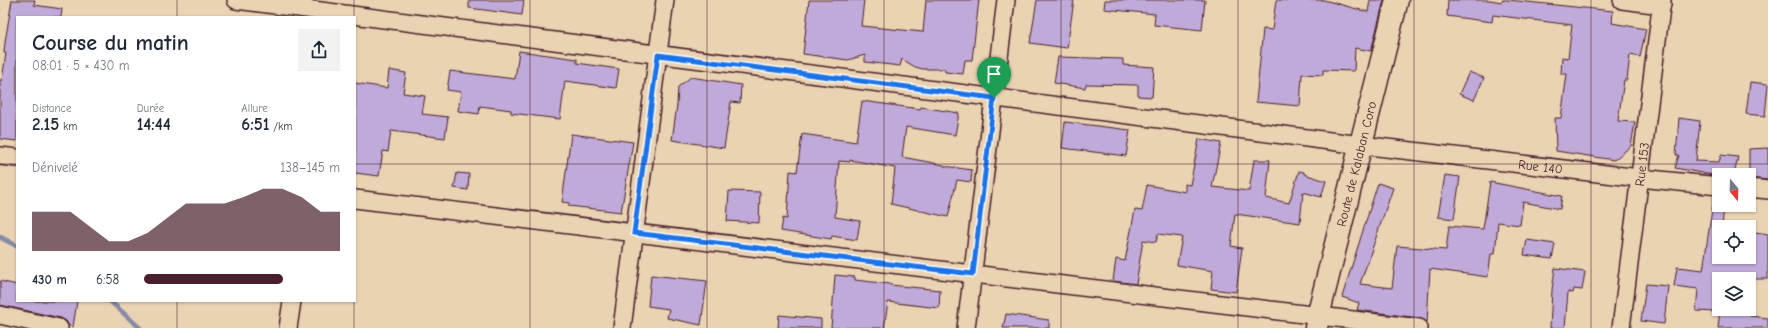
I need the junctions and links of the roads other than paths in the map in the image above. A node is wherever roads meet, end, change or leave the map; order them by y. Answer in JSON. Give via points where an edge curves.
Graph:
{"nodes":[{"id":1,"x":236,"y":0,"type":"edge"},
{"id":2,"x":665,"y":0,"type":"edge"},
{"id":3,"x":1006,"y":0,"type":"edge"},
{"id":4,"x":1397,"y":0,"type":"edge"},
{"id":5,"x":1622,"y":0,"type":"edge"},
{"id":6,"x":1662,"y":2,"type":"edge"},
{"id":7,"x":328,"y":10,"type":"edge"},
{"id":8,"x":658,"y":55,"type":"junction"},
{"id":9,"x":994,"y":98,"type":"junction"},
{"id":10,"x":1361,"y":145,"type":"junction"},
{"id":11,"x":0,"y":156,"type":"edge"},
{"id":12,"x":16,"y":158,"type":"edge"},
{"id":13,"x":1640,"y":178,"type":"junction"},
{"id":14,"x":1712,"y":185,"type":"edge"},
{"id":15,"x":1756,"y":189,"type":"edge"},
{"id":16,"x":1768,"y":190,"type":"edge"},
{"id":17,"x":356,"y":199,"type":"edge"},
{"id":18,"x":634,"y":233,"type":"junction"},
{"id":19,"x":973,"y":274,"type":"junction"},
{"id":20,"x":292,"y":302,"type":"edge"},
{"id":21,"x":0,"y":315,"type":"edge"},
{"id":22,"x":1317,"y":322,"type":"edge"},
{"id":23,"x":59,"y":328,"type":"edge"},
{"id":24,"x":288,"y":328,"type":"edge"},
{"id":25,"x":622,"y":328,"type":"edge"},
{"id":26,"x":966,"y":328,"type":"edge"},
{"id":27,"x":1419,"y":328,"type":"edge"},
{"id":28,"x":1621,"y":328,"type":"edge"}],
"edges":[{"from":1,"to":7,"type":"street","name":"Rue 140"},
{"from":2,"to":8,"type":"street"},
{"from":3,"to":9,"type":"street"},
{"from":4,"to":10,"type":"main road","name":"Route de Kalaban Coro"},
{"from":5,"to":6,"type":"street"},
{"from":6,"to":13,"type":"street","name":"Rue 153"},
{"from":7,"to":8,"type":"street","name":"Rue 140"},
{"from":8,"to":9,"type":"street","name":"Rue 140"},
{"from":8,"to":18,"type":"street"},
{"from":9,"to":10,"type":"street","name":"Rue 140"},
{"from":9,"to":19,"type":"street"},
{"from":10,"to":13,"type":"street","name":"Rue 140"},
{"from":10,"to":22,"type":"main road","name":"Route de Kalaban Coro"},
{"from":11,"to":12,"type":"street"},
{"from":13,"to":14,"type":"street","name":"Rue 140"},
{"from":13,"to":28,"type":"street","name":"Rue 153"},
{"from":15,"to":16,"type":"street"},
{"from":17,"to":18,"type":"street"},
{"from":18,"to":19,"type":"street"},
{"from":18,"to":25,"type":"street"},
{"from":19,"to":22,"type":"street"},
{"from":19,"to":26,"type":"street"},
{"from":20,"to":24,"type":"street"},
{"from":21,"to":23,"type":"street"},
{"from":22,"to":27,"type":"street"}]}
